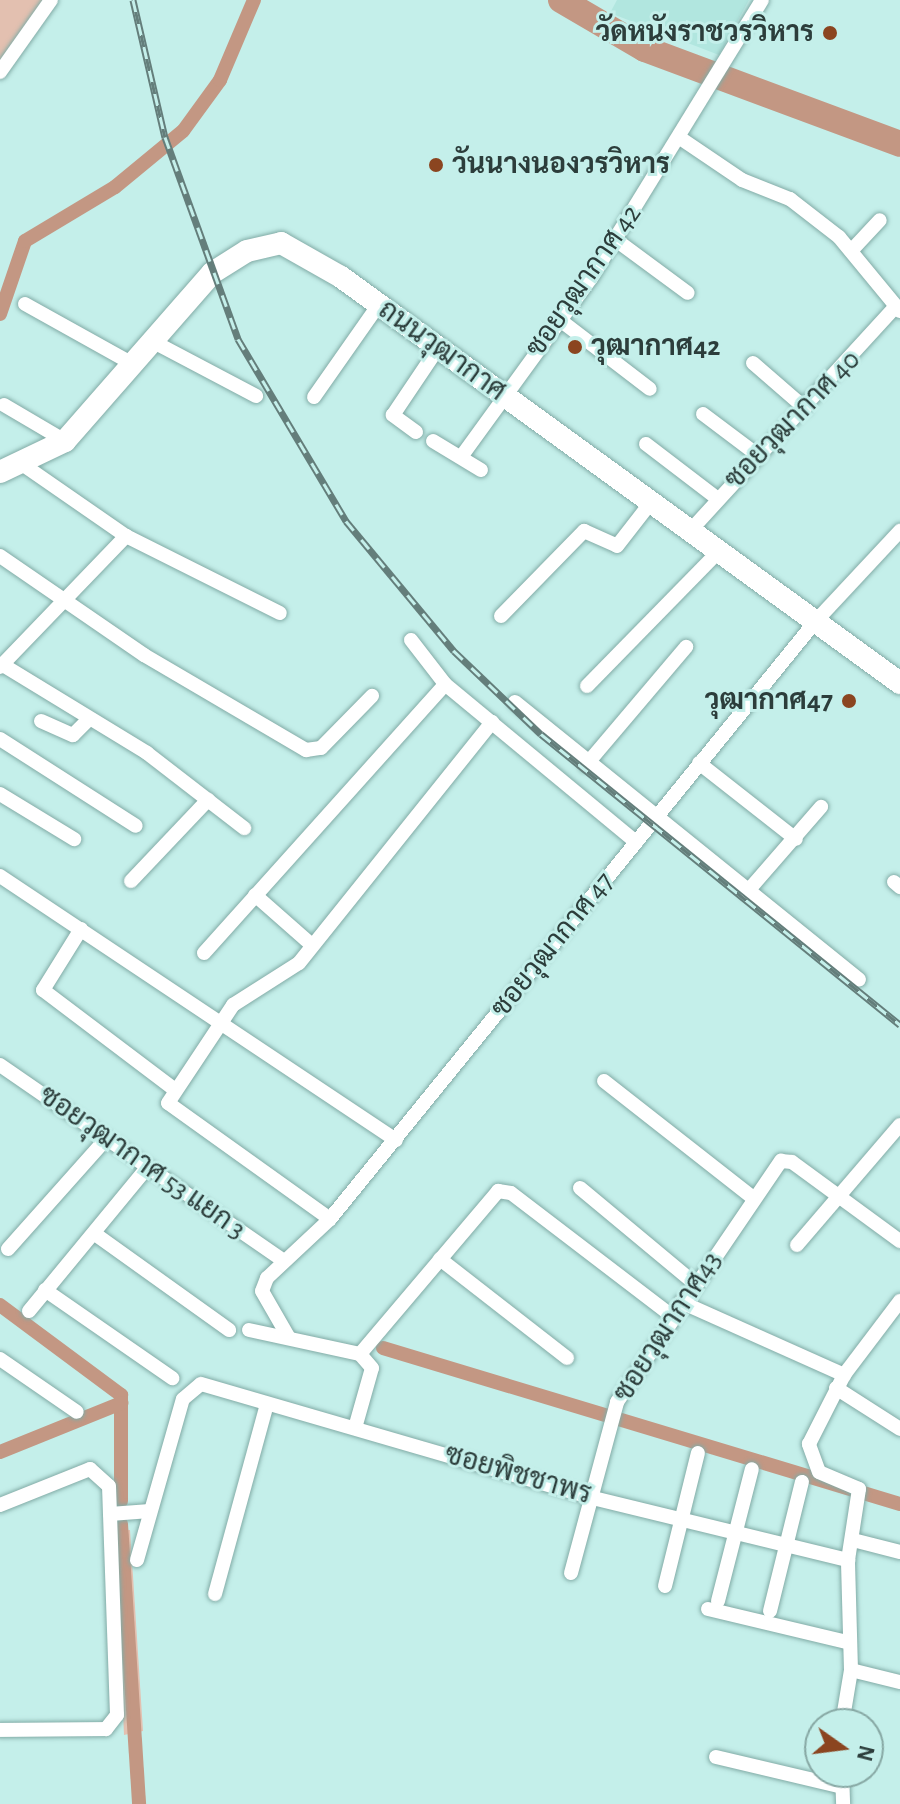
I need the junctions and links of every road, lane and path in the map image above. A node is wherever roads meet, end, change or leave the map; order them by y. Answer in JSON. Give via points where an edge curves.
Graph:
{"nodes":[{"id":1,"x":51,"y":0,"type":"edge"},
{"id":2,"x":762,"y":0,"type":"edge"},
{"id":3,"x":0,"y":72,"type":"edge"},
{"id":4,"x":680,"y":138,"type":"junction"},
{"id":5,"x":880,"y":220,"type":"dead end"},
{"id":6,"x":616,"y":240,"type":"junction"},
{"id":7,"x":851,"y":251,"type":"junction"},
{"id":8,"x":688,"y":293,"type":"dead end"},
{"id":9,"x":25,"y":304,"type":"dead end"},
{"id":10,"x":379,"y":304,"type":"junction"},
{"id":11,"x":897,"y":310,"type":"edge"},
{"id":12,"x":560,"y":320,"type":"junction"},
{"id":13,"x":150,"y":340,"type":"junction"},
{"id":14,"x":438,"y":348,"type":"junction"},
{"id":15,"x":131,"y":363,"type":"junction"},
{"id":16,"x":753,"y":363,"type":"dead end"},
{"id":17,"x":650,"y":389,"type":"dead end"},
{"id":18,"x":256,"y":396,"type":"dead end"},
{"id":19,"x":503,"y":396,"type":"junction"},
{"id":20,"x":314,"y":397,"type":"dead end"},
{"id":21,"x":4,"y":405,"type":"dead end"},
{"id":22,"x":805,"y":408,"type":"junction"},
{"id":23,"x":703,"y":414,"type":"dead end"},
{"id":24,"x":416,"y":432,"type":"dead end"},
{"id":25,"x":65,"y":441,"type":"junction"},
{"id":26,"x":433,"y":441,"type":"dead end"},
{"id":27,"x":646,"y":444,"type":"dead end"},
{"id":28,"x":759,"y":456,"type":"junction"},
{"id":29,"x":461,"y":457,"type":"junction"},
{"id":30,"x":22,"y":464,"type":"junction"},
{"id":31,"x":481,"y":470,"type":"dead end"},
{"id":32,"x":0,"y":472,"type":"edge"},
{"id":33,"x":718,"y":499,"type":"junction"},
{"id":34,"x":652,"y":501,"type":"junction"},
{"id":35,"x":690,"y":531,"type":"junction"},
{"id":36,"x":900,"y":531,"type":"edge"},
{"id":37,"x":126,"y":536,"type":"junction"},
{"id":38,"x":719,"y":551,"type":"junction"},
{"id":39,"x":0,"y":556,"type":"edge"},
{"id":40,"x":67,"y":596,"type":"junction"},
{"id":41,"x":280,"y":613,"type":"dead end"},
{"id":42,"x":501,"y":616,"type":"dead end"},
{"id":43,"x":815,"y":622,"type":"junction"},
{"id":44,"x":411,"y":640,"type":"dead end"},
{"id":45,"x":686,"y":647,"type":"dead end"},
{"id":46,"x":2,"y":662,"type":"edge"},
{"id":47,"x":900,"y":683,"type":"edge"},
{"id":48,"x":445,"y":684,"type":"junction"},
{"id":49,"x":587,"y":686,"type":"dead end"},
{"id":50,"x":372,"y":696,"type":"dead end"},
{"id":51,"x":515,"y":702,"type":"dead end"},
{"id":52,"x":89,"y":719,"type":"junction"},
{"id":53,"x":41,"y":721,"type":"dead end"},
{"id":54,"x":492,"y":722,"type":"junction"},
{"id":55,"x":0,"y":739,"type":"edge"},
{"id":56,"x":699,"y":763,"type":"junction"},
{"id":57,"x":586,"y":765,"type":"junction"},
{"id":58,"x":0,"y":794,"type":"edge"},
{"id":59,"x":208,"y":800,"type":"junction"},
{"id":60,"x":821,"y":807,"type":"dead end"},
{"id":61,"x":654,"y":819,"type":"junction"},
{"id":62,"x":136,"y":826,"type":"dead end"},
{"id":63,"x":244,"y":828,"type":"dead end"},
{"id":64,"x":74,"y":839,"type":"dead end"},
{"id":65,"x":796,"y":839,"type":"junction"},
{"id":66,"x":636,"y":842,"type":"junction"},
{"id":67,"x":0,"y":876,"type":"edge"},
{"id":68,"x":131,"y":881,"type":"dead end"},
{"id":69,"x":747,"y":892,"type":"junction"},
{"id":70,"x":255,"y":895,"type":"junction"},
{"id":71,"x":81,"y":929,"type":"junction"},
{"id":72,"x":312,"y":945,"type":"junction"},
{"id":73,"x":204,"y":953,"type":"dead end"},
{"id":74,"x":859,"y":980,"type":"dead end"},
{"id":75,"x":225,"y":1020,"type":"junction"},
{"id":76,"x":0,"y":1065,"type":"edge"},
{"id":77,"x":604,"y":1081,"type":"dead end"},
{"id":78,"x":175,"y":1090,"type":"junction"},
{"id":79,"x":900,"y":1125,"type":"edge"},
{"id":80,"x":105,"y":1140,"type":"junction"},
{"id":81,"x":396,"y":1140,"type":"junction"},
{"id":82,"x":146,"y":1169,"type":"junction"},
{"id":83,"x":580,"y":1188,"type":"dead end"},
{"id":84,"x":837,"y":1196,"type":"junction"},
{"id":85,"x":753,"y":1198,"type":"junction"},
{"id":86,"x":330,"y":1219,"type":"junction"},
{"id":87,"x":95,"y":1234,"type":"junction"},
{"id":88,"x":900,"y":1241,"type":"edge"},
{"id":89,"x":797,"y":1245,"type":"dead end"},
{"id":90,"x":8,"y":1249,"type":"dead end"},
{"id":91,"x":440,"y":1259,"type":"junction"},
{"id":92,"x":284,"y":1261,"type":"junction"},
{"id":93,"x":694,"y":1283,"type":"junction"},
{"id":94,"x":45,"y":1290,"type":"junction"},
{"id":95,"x":900,"y":1301,"type":"edge"},
{"id":96,"x":681,"y":1302,"type":"junction"},
{"id":97,"x":29,"y":1311,"type":"dead end"},
{"id":98,"x":672,"y":1316,"type":"junction"},
{"id":99,"x":229,"y":1330,"type":"dead end"},
{"id":100,"x":249,"y":1330,"type":"dead end"},
{"id":101,"x":289,"y":1338,"type":"junction"},
{"id":102,"x":360,"y":1354,"type":"junction"},
{"id":103,"x":567,"y":1358,"type":"dead end"},
{"id":104,"x":0,"y":1359,"type":"edge"},
{"id":105,"x":172,"y":1378,"type":"dead end"},
{"id":106,"x":840,"y":1381,"type":"junction"},
{"id":107,"x":267,"y":1404,"type":"junction"},
{"id":108,"x":77,"y":1412,"type":"dead end"},
{"id":109,"x":355,"y":1428,"type":"junction"},
{"id":110,"x":900,"y":1429,"type":"edge"},
{"id":111,"x":698,"y":1453,"type":"dead end"},
{"id":112,"x":752,"y":1469,"type":"dead end"},
{"id":113,"x":802,"y":1482,"type":"dead end"},
{"id":114,"x":589,"y":1497,"type":"junction"},
{"id":115,"x":0,"y":1505,"type":"edge"},
{"id":116,"x":150,"y":1511,"type":"junction"},
{"id":117,"x":110,"y":1514,"type":"junction"},
{"id":118,"x":681,"y":1519,"type":"junction"},
{"id":119,"x":735,"y":1532,"type":"junction"},
{"id":120,"x":853,"y":1540,"type":"junction"},
{"id":121,"x":786,"y":1545,"type":"junction"},
{"id":122,"x":900,"y":1552,"type":"edge"},
{"id":123,"x":137,"y":1560,"type":"dead end"},
{"id":124,"x":848,"y":1560,"type":"junction"},
{"id":125,"x":571,"y":1573,"type":"dead end"},
{"id":126,"x":665,"y":1586,"type":"dead end"},
{"id":127,"x":215,"y":1594,"type":"dead end"},
{"id":128,"x":770,"y":1611,"type":"dead end"},
{"id":129,"x":846,"y":1642,"type":"junction"},
{"id":130,"x":851,"y":1670,"type":"junction"},
{"id":131,"x":900,"y":1682,"type":"edge"},
{"id":132,"x":845,"y":1708,"type":"edge"},
{"id":133,"x":0,"y":1730,"type":"edge"},
{"id":134,"x":716,"y":1757,"type":"dead end"},
{"id":135,"x":804,"y":1772,"type":"edge"}],
"edges":[{"from":1,"to":3,"type":"street"},
{"from":2,"to":4,"type":"street","name":"ซอยวุฒากาศ 42"},
{"from":4,"to":6,"type":"street","name":"ซอยวุฒากาศ 42"},
{"from":4,"to":7,"type":"street","via":[[742,180],[790,199]]},
{"from":5,"to":7,"type":"street"},
{"from":6,"to":8,"type":"street"},
{"from":6,"to":12,"type":"street","name":"ซอยวุฒากาศ 42"},
{"from":7,"to":11,"type":"street"},
{"from":9,"to":15,"type":"street"},
{"from":10,"to":13,"type":"main road","name":"ถนนวุฒากาศ","via":[[297,249],[262,246],[212,273]]},
{"from":10,"to":14,"type":"main road","name":"ถนนวุฒากาศ"},
{"from":10,"to":20,"type":"street"},
{"from":11,"to":22,"type":"street","name":"ซอยวุฒากาศ 40"},
{"from":12,"to":17,"type":"street"},
{"from":12,"to":19,"type":"street","name":"ซอยวุฒากาศ 42"},
{"from":13,"to":15,"type":"main road","name":"ถนนวุฒากาศ"},
{"from":13,"to":18,"type":"street"},
{"from":14,"to":19,"type":"main road","name":"ถนนวุฒากาศ"},
{"from":14,"to":24,"type":"street","via":[[393,415]]},
{"from":15,"to":25,"type":"main road","name":"ถนนวุฒากาศ"},
{"from":16,"to":22,"type":"street"},
{"from":19,"to":29,"type":"street","name":"ซอยวุฒากาศ 42"},
{"from":19,"to":34,"type":"main road","name":"ถนนวุฒากาศ"},
{"from":21,"to":25,"type":"street"},
{"from":22,"to":28,"type":"street","name":"ซอยวุฒากาศ 40"},
{"from":23,"to":28,"type":"street"},
{"from":25,"to":30,"type":"main road","name":"ถนนวุฒากาศ"},
{"from":26,"to":29,"type":"street"},
{"from":27,"to":33,"type":"street"},
{"from":28,"to":33,"type":"street","name":"ซอยวุฒากาศ 40"},
{"from":29,"to":31,"type":"street"},
{"from":30,"to":32,"type":"main road","name":"ถนนวุฒากาศ"},
{"from":30,"to":37,"type":"street"},
{"from":33,"to":35,"type":"street","name":"ซอยวุฒากาศ 40"},
{"from":34,"to":35,"type":"main road","name":"ถนนวุฒากาศ"},
{"from":34,"to":42,"type":"street","via":[[617,546],[584,531]]},
{"from":35,"to":38,"type":"main road","name":"ถนนวุฒากาศ"},
{"from":36,"to":43,"type":"street","name":"ซอยวุฒากาศ 47"},
{"from":37,"to":40,"type":"street"},
{"from":37,"to":41,"type":"street"},
{"from":38,"to":43,"type":"main road","name":"ถนนวุฒากาศ"},
{"from":38,"to":49,"type":"street"},
{"from":39,"to":40,"type":"street"},
{"from":40,"to":46,"type":"street"},
{"from":40,"to":50,"type":"street","via":[[144,655],[306,750],[321,748]]},
{"from":43,"to":47,"type":"main road","name":"ถนนวุฒากาศ"},
{"from":43,"to":56,"type":"street","name":"ซอยวุฒากาศ 47"},
{"from":44,"to":48,"type":"street"},
{"from":45,"to":57,"type":"street"},
{"from":46,"to":52,"type":"street"},
{"from":48,"to":54,"type":"street"},
{"from":48,"to":70,"type":"street"},
{"from":51,"to":57,"type":"street"},
{"from":52,"to":53,"type":"street","via":[[73,735]]},
{"from":52,"to":59,"type":"street"},
{"from":54,"to":66,"type":"street"},
{"from":54,"to":72,"type":"street"},
{"from":55,"to":62,"type":"street"},
{"from":56,"to":61,"type":"street","name":"ซอยวุฒากาศ 47"},
{"from":56,"to":65,"type":"street"},
{"from":57,"to":61,"type":"street"},
{"from":58,"to":64,"type":"street"},
{"from":59,"to":63,"type":"street"},
{"from":59,"to":68,"type":"street"},
{"from":60,"to":65,"type":"street"},
{"from":61,"to":66,"type":"street","name":"ซอยวุฒากาศ 47"},
{"from":61,"to":69,"type":"street"},
{"from":65,"to":69,"type":"street"},
{"from":66,"to":81,"type":"street","name":"ซอยวุฒากาศ 47"},
{"from":67,"to":71,"type":"street"},
{"from":69,"to":74,"type":"street"},
{"from":70,"to":72,"type":"street"},
{"from":70,"to":73,"type":"street"},
{"from":71,"to":75,"type":"street"},
{"from":71,"to":78,"type":"street","via":[[43,990]]},
{"from":72,"to":75,"type":"street","via":[[299,963],[238,1000]]},
{"from":75,"to":78,"type":"street"},
{"from":75,"to":81,"type":"street"},
{"from":76,"to":80,"type":"street","name":"ซอยวุฒากาศ 53 แยก 3"},
{"from":77,"to":85,"type":"street"},
{"from":78,"to":86,"type":"street","via":[[168,1103],[174,1113]]},
{"from":79,"to":84,"type":"street"},
{"from":80,"to":82,"type":"street","name":"ซอยวุฒากาศ 53 แยก 3"},
{"from":80,"to":90,"type":"street"},
{"from":81,"to":86,"type":"street","name":"ซอยวุฒากาศ 47"},
{"from":82,"to":87,"type":"street"},
{"from":82,"to":92,"type":"street","name":"ซอยวุฒากาศ 53 แยก 3"},
{"from":83,"to":93,"type":"street"},
{"from":84,"to":85,"type":"street","name":"ซอยวุฒากาศ43","via":[[781,1161]]},
{"from":84,"to":88,"type":"street","name":"ซอยวุฒากาศ43"},
{"from":84,"to":89,"type":"street"},
{"from":85,"to":93,"type":"street","name":"ซอยวุฒากาศ43"},
{"from":86,"to":92,"type":"street","name":"ซอยวุฒากาศ 47"},
{"from":87,"to":94,"type":"street"},
{"from":87,"to":99,"type":"street"},
{"from":91,"to":98,"type":"street","via":[[498,1191],[511,1193]]},
{"from":91,"to":102,"type":"street"},
{"from":91,"to":103,"type":"street"},
{"from":92,"to":101,"type":"street","name":"ซอยวุฒากาศ 47","via":[[262,1291]]},
{"from":93,"to":96,"type":"street","name":"ซอยวุฒากาศ43"},
{"from":94,"to":97,"type":"street"},
{"from":94,"to":105,"type":"street"},
{"from":95,"to":106,"type":"street"},
{"from":96,"to":98,"type":"street","name":"ซอยวุฒากาศ43"},
{"from":96,"to":106,"type":"street"},
{"from":98,"to":114,"type":"street","name":"ซอยวุฒากาศ43","via":[[617,1402]]},
{"from":100,"to":101,"type":"street"},
{"from":101,"to":102,"type":"street"},
{"from":102,"to":109,"type":"street","via":[[372,1368]]},
{"from":104,"to":108,"type":"street"},
{"from":106,"to":110,"type":"street"},
{"from":106,"to":120,"type":"street","via":[[809,1457],[819,1472],[859,1493]]},
{"from":107,"to":109,"type":"street","name":"ซอยพิชชาพร"},
{"from":107,"to":116,"type":"street","name":"ซอยพิชชาพร","via":[[213,1386],[192,1387]]},
{"from":107,"to":127,"type":"street"},
{"from":109,"to":114,"type":"street","name":"ซอยพิชชาพร"},
{"from":111,"to":118,"type":"street"},
{"from":112,"to":119,"type":"street"},
{"from":113,"to":121,"type":"street"},
{"from":114,"to":118,"type":"street","name":"ซอยพิชชาพร"},
{"from":114,"to":125,"type":"street","name":"ซอยวุฒากาศ43"},
{"from":115,"to":117,"type":"street","via":[[90,1469],[109,1486]]},
{"from":116,"to":117,"type":"street"},
{"from":116,"to":123,"type":"street"},
{"from":117,"to":133,"type":"street","via":[[113,1726]]},
{"from":118,"to":119,"type":"street","name":"ซอยพิชชาพร"},
{"from":118,"to":126,"type":"street"},
{"from":119,"to":121,"type":"street","name":"ซอยพิชชาพร"},
{"from":119,"to":129,"type":"street","via":[[713,1605]]},
{"from":120,"to":122,"type":"street"},
{"from":120,"to":124,"type":"street"},
{"from":121,"to":124,"type":"street","name":"ซอยพิชชาพร"},
{"from":121,"to":128,"type":"street"},
{"from":124,"to":129,"type":"street"},
{"from":129,"to":130,"type":"street"},
{"from":130,"to":131,"type":"street"},
{"from":130,"to":132,"type":"street"},
{"from":134,"to":135,"type":"street"}]}
